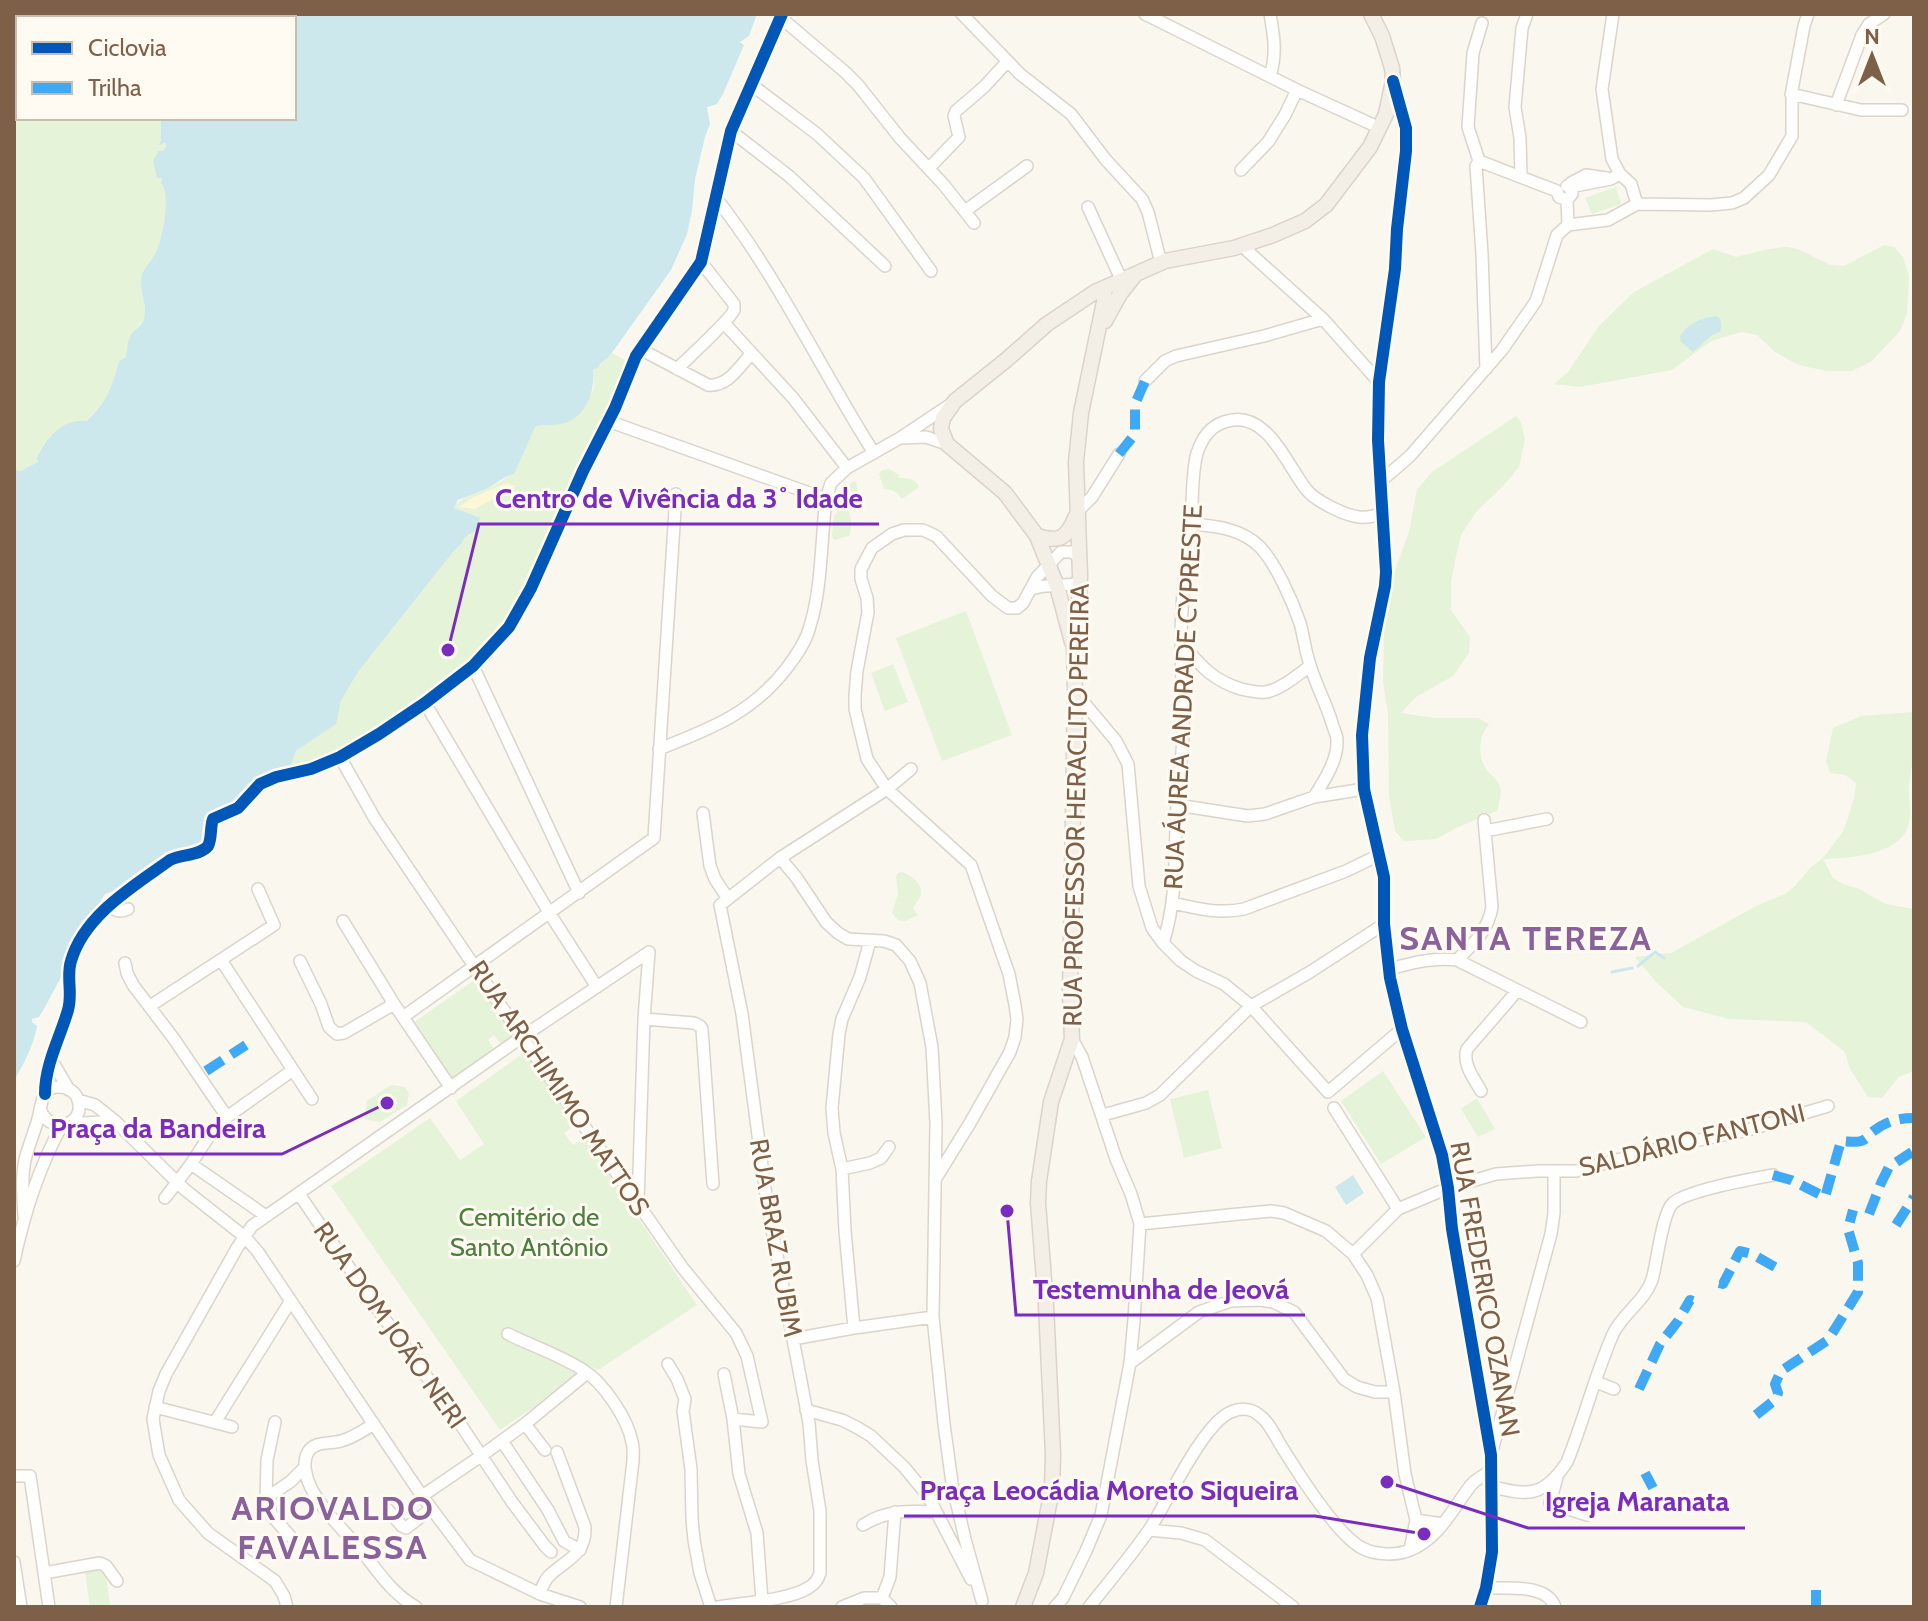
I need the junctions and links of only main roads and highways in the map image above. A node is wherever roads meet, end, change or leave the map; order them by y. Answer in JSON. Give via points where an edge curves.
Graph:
{"nodes":[{"id":1,"x":1371,"y":14,"type":"edge"},
{"id":2,"x":1136,"y":274,"type":"junction"},
{"id":3,"x":1102,"y":289,"type":"junction"},
{"id":4,"x":1099,"y":332,"type":"junction"},
{"id":5,"x":1078,"y":511,"type":"junction"},
{"id":6,"x":1037,"y":536,"type":"junction"},
{"id":7,"x":1074,"y":648,"type":"junction"},
{"id":8,"x":1023,"y":1607,"type":"edge"}],
"edges":[{"from":1,"to":2,"type":"main road","via":[[1393,81],[1386,114],[1370,147],[1326,205],[1273,235]]},
{"from":2,"to":3,"type":"main road"},
{"from":2,"to":4,"type":"main road"},
{"from":3,"to":4,"type":"main road"},
{"from":3,"to":6,"type":"main road","via":[[1047,324],[955,401],[941,423],[947,444],[1005,493]]},
{"from":4,"to":5,"type":"main road","name":"RUA PROFESSOR HERACLITO PEREIRA","via":[[1081,413]]},
{"from":5,"to":6,"type":"main road","via":[[1066,535],[1049,540]]},
{"from":5,"to":7,"type":"main road","name":"RUA PROFESSOR HERACLITO PEREIRA"},
{"from":6,"to":7,"type":"main road"},
{"from":7,"to":8,"type":"main road","name":"RUA PROFESSOR HERACLITO PEREIRA","via":[[1072,1039],[1051,1102],[1038,1203],[1053,1471],[1036,1573]]}]}
